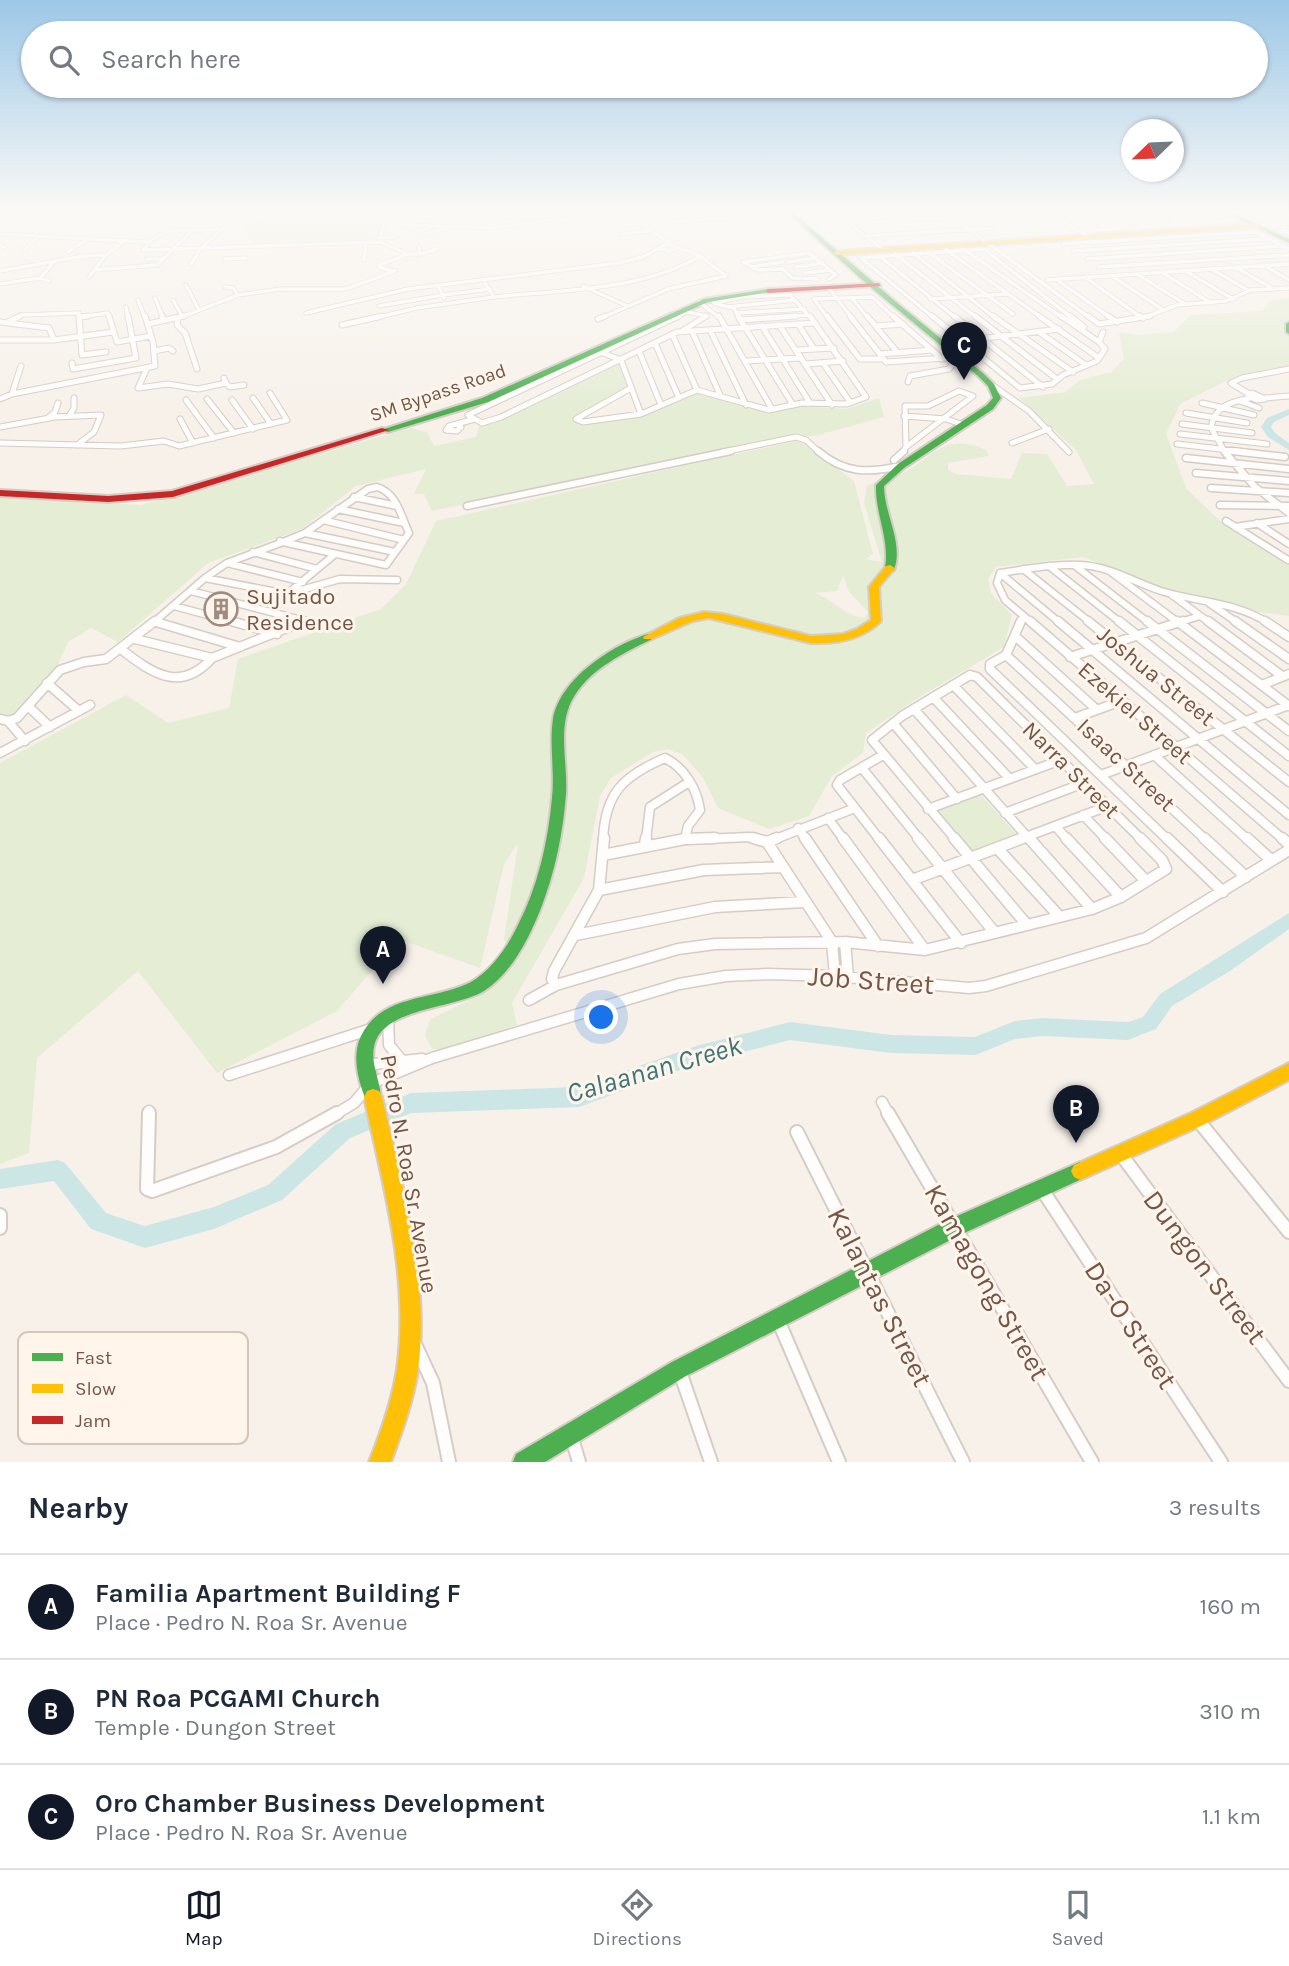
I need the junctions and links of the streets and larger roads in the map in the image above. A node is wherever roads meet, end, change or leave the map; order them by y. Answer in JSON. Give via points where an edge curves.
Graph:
{"nodes":[{"id":1,"x":30,"y":279,"type":"edge"},
{"id":2,"x":44,"y":279,"type":"edge"},
{"id":3,"x":377,"y":279,"type":"edge"},
{"id":4,"x":499,"y":279,"type":"edge"},
{"id":5,"x":630,"y":279,"type":"edge"},
{"id":6,"x":708,"y":279,"type":"edge"},
{"id":7,"x":790,"y":279,"type":"edge"},
{"id":8,"x":832,"y":279,"type":"edge"},
{"id":9,"x":868,"y":279,"type":"edge"},
{"id":10,"x":887,"y":279,"type":"edge"},
{"id":11,"x":911,"y":279,"type":"edge"},
{"id":12,"x":923,"y":279,"type":"edge"},
{"id":13,"x":946,"y":279,"type":"edge"},
{"id":14,"x":970,"y":279,"type":"edge"},
{"id":15,"x":983,"y":279,"type":"edge"},
{"id":16,"x":1007,"y":279,"type":"edge"},
{"id":17,"x":1024,"y":279,"type":"edge"},
{"id":18,"x":1040,"y":279,"type":"edge"},
{"id":19,"x":1064,"y":279,"type":"edge"},
{"id":20,"x":1088,"y":279,"type":"edge"},
{"id":21,"x":1117,"y":279,"type":"edge"},
{"id":22,"x":1145,"y":279,"type":"edge"},
{"id":23,"x":1173,"y":279,"type":"edge"},
{"id":24,"x":1200,"y":279,"type":"edge"},
{"id":25,"x":1229,"y":279,"type":"edge"},
{"id":26,"x":1257,"y":279,"type":"edge"},
{"id":27,"x":1047,"y":280,"type":"dead end"},
{"id":28,"x":1057,"y":280,"type":"junction"},
{"id":29,"x":49,"y":281,"type":"dead end"},
{"id":30,"x":484,"y":281,"type":"junction"},
{"id":31,"x":186,"y":285,"type":"dead end"},
{"id":32,"x":827,"y":285,"type":"junction"},
{"id":33,"x":225,"y":286,"type":"dead end"},
{"id":34,"x":438,"y":286,"type":"junction"},
{"id":35,"x":583,"y":286,"type":"junction"},
{"id":36,"x":876,"y":286,"type":"junction"},
{"id":37,"x":0,"y":287,"type":"edge"},
{"id":38,"x":1272,"y":288,"type":"junction"},
{"id":39,"x":1289,"y":288,"type":"edge"},
{"id":40,"x":489,"y":289,"type":"junction"},
{"id":41,"x":1054,"y":290,"type":"junction"},
{"id":42,"x":1248,"y":290,"type":"junction"},
{"id":43,"x":1039,"y":291,"type":"junction"},
{"id":44,"x":1025,"y":292,"type":"junction"},
{"id":45,"x":1006,"y":294,"type":"junction"},
{"id":46,"x":238,"y":295,"type":"junction"},
{"id":47,"x":443,"y":295,"type":"junction"},
{"id":48,"x":988,"y":295,"type":"junction"},
{"id":49,"x":494,"y":297,"type":"junction"},
{"id":50,"x":851,"y":297,"type":"junction"},
{"id":51,"x":968,"y":297,"type":"junction"},
{"id":52,"x":155,"y":298,"type":"dead end"},
{"id":53,"x":950,"y":298,"type":"junction"},
{"id":54,"x":367,"y":299,"type":"junction"},
{"id":55,"x":930,"y":299,"type":"junction"},
{"id":56,"x":1233,"y":299,"type":"junction"},
{"id":57,"x":138,"y":300,"type":"dead end"},
{"id":58,"x":173,"y":300,"type":"dead end"},
{"id":59,"x":795,"y":300,"type":"junction"},
{"id":60,"x":913,"y":301,"type":"junction"},
{"id":61,"x":447,"y":303,"type":"junction"},
{"id":62,"x":1211,"y":303,"type":"junction"},
{"id":63,"x":694,"y":304,"type":"junction"},
{"id":64,"x":1185,"y":304,"type":"junction"},
{"id":65,"x":379,"y":306,"type":"junction"},
{"id":66,"x":627,"y":306,"type":"junction"},
{"id":67,"x":125,"y":307,"type":"dead end"},
{"id":68,"x":733,"y":307,"type":"junction"},
{"id":69,"x":198,"y":309,"type":"junction"},
{"id":70,"x":805,"y":309,"type":"junction"},
{"id":71,"x":1162,"y":309,"type":"junction"},
{"id":72,"x":712,"y":310,"type":"junction"},
{"id":73,"x":1032,"y":312,"type":"junction"},
{"id":74,"x":306,"y":313,"type":"dead end"},
{"id":75,"x":736,"y":313,"type":"junction"},
{"id":76,"x":389,"y":314,"type":"junction"},
{"id":77,"x":1013,"y":314,"type":"junction"},
{"id":78,"x":808,"y":316,"type":"junction"},
{"id":79,"x":993,"y":316,"type":"junction"},
{"id":80,"x":80,"y":317,"type":"junction"},
{"id":81,"x":180,"y":317,"type":"junction"},
{"id":82,"x":1143,"y":318,"type":"junction"},
{"id":83,"x":598,"y":319,"type":"dead end"},
{"id":84,"x":906,"y":319,"type":"junction"},
{"id":85,"x":164,"y":320,"type":"junction"},
{"id":86,"x":740,"y":320,"type":"junction"},
{"id":87,"x":0,"y":322,"type":"edge"},
{"id":88,"x":8,"y":322,"type":"junction"},
{"id":89,"x":1117,"y":322,"type":"junction"},
{"id":90,"x":815,"y":323,"type":"junction"},
{"id":91,"x":148,"y":324,"type":"junction"},
{"id":92,"x":798,"y":324,"type":"junction"},
{"id":93,"x":1289,"y":324,"type":"edge"},
{"id":94,"x":342,"y":325,"type":"dead end"},
{"id":95,"x":779,"y":325,"type":"junction"},
{"id":96,"x":876,"y":326,"type":"junction"},
{"id":97,"x":762,"y":327,"type":"junction"},
{"id":98,"x":745,"y":328,"type":"junction"},
{"id":99,"x":1076,"y":328,"type":"junction"},
{"id":100,"x":729,"y":329,"type":"junction"},
{"id":101,"x":1058,"y":329,"type":"junction"},
{"id":102,"x":710,"y":330,"type":"junction"},
{"id":103,"x":682,"y":331,"type":"junction"},
{"id":104,"x":692,"y":331,"type":"junction"},
{"id":105,"x":113,"y":332,"type":"junction"},
{"id":106,"x":1039,"y":332,"type":"junction"},
{"id":107,"x":1103,"y":332,"type":"dead end"},
{"id":108,"x":1289,"y":332,"type":"edge"},
{"id":109,"x":673,"y":334,"type":"junction"},
{"id":110,"x":1018,"y":334,"type":"junction"},
{"id":111,"x":1000,"y":336,"type":"junction"},
{"id":112,"x":81,"y":337,"type":"junction"},
{"id":113,"x":151,"y":337,"type":"junction"},
{"id":114,"x":980,"y":338,"type":"junction"},
{"id":115,"x":134,"y":339,"type":"junction"},
{"id":116,"x":0,"y":340,"type":"edge"},
{"id":117,"x":54,"y":340,"type":"junction"},
{"id":118,"x":961,"y":341,"type":"junction"},
{"id":119,"x":1099,"y":342,"type":"junction"},
{"id":120,"x":655,"y":343,"type":"junction"},
{"id":121,"x":834,"y":348,"type":"junction"},
{"id":122,"x":814,"y":349,"type":"junction"},
{"id":123,"x":932,"y":350,"type":"junction"},
{"id":124,"x":154,"y":351,"type":"junction"},
{"id":125,"x":173,"y":351,"type":"dead end"},
{"id":126,"x":639,"y":351,"type":"junction"},
{"id":127,"x":796,"y":351,"type":"junction"},
{"id":128,"x":106,"y":352,"type":"dead end"},
{"id":129,"x":603,"y":353,"type":"junction"},
{"id":130,"x":898,"y":353,"type":"junction"},
{"id":131,"x":801,"y":358,"type":"junction"},
{"id":132,"x":1099,"y":358,"type":"junction"},
{"id":133,"x":782,"y":359,"type":"junction"},
{"id":134,"x":883,"y":359,"type":"junction"},
{"id":135,"x":942,"y":359,"type":"junction"},
{"id":136,"x":962,"y":359,"type":"junction"},
{"id":137,"x":621,"y":360,"type":"junction"},
{"id":138,"x":765,"y":360,"type":"junction"},
{"id":139,"x":745,"y":361,"type":"junction"},
{"id":140,"x":843,"y":361,"type":"junction"},
{"id":141,"x":72,"y":363,"type":"dead end"},
{"id":142,"x":823,"y":363,"type":"junction"},
{"id":143,"x":806,"y":364,"type":"junction"},
{"id":144,"x":1086,"y":365,"type":"junction"},
{"id":145,"x":21,"y":366,"type":"dead end"},
{"id":146,"x":147,"y":368,"type":"junction"},
{"id":147,"x":197,"y":369,"type":"dead end"},
{"id":148,"x":1289,"y":369,"type":"edge"},
{"id":149,"x":1073,"y":372,"type":"junction"},
{"id":150,"x":1057,"y":379,"type":"junction"},
{"id":151,"x":908,"y":382,"type":"dead end"},
{"id":152,"x":244,"y":385,"type":"dead end"},
{"id":153,"x":992,"y":385,"type":"junction"},
{"id":154,"x":1043,"y":387,"type":"junction"},
{"id":155,"x":631,"y":388,"type":"junction"},
{"id":156,"x":697,"y":390,"type":"junction"},
{"id":157,"x":270,"y":393,"type":"dead end"},
{"id":158,"x":12,"y":394,"type":"junction"},
{"id":159,"x":516,"y":394,"type":"junction"},
{"id":160,"x":720,"y":396,"type":"junction"},
{"id":161,"x":1222,"y":396,"type":"dead end"},
{"id":162,"x":1249,"y":396,"type":"junction"},
{"id":163,"x":1289,"y":396,"type":"edge"},
{"id":164,"x":74,"y":398,"type":"dead end"},
{"id":165,"x":253,"y":398,"type":"dead end"},
{"id":166,"x":679,"y":398,"type":"junction"},
{"id":167,"x":0,"y":399,"type":"edge"},
{"id":168,"x":207,"y":399,"type":"dead end"},
{"id":169,"x":186,"y":400,"type":"dead end"},
{"id":170,"x":232,"y":400,"type":"dead end"},
{"id":171,"x":1236,"y":401,"type":"junction"},
{"id":172,"x":534,"y":402,"type":"junction"},
{"id":173,"x":850,"y":402,"type":"junction"},
{"id":174,"x":58,"y":403,"type":"dead end"},
{"id":175,"x":810,"y":403,"type":"junction"},
{"id":176,"x":1202,"y":403,"type":"dead end"},
{"id":177,"x":661,"y":405,"type":"junction"},
{"id":178,"x":746,"y":405,"type":"junction"},
{"id":179,"x":793,"y":405,"type":"junction"},
{"id":180,"x":832,"y":405,"type":"junction"},
{"id":181,"x":1219,"y":408,"type":"junction"},
{"id":182,"x":1259,"y":408,"type":"dead end"},
{"id":183,"x":772,"y":410,"type":"junction"},
{"id":184,"x":1186,"y":413,"type":"dead end"},
{"id":185,"x":243,"y":414,"type":"junction"},
{"id":186,"x":641,"y":414,"type":"junction"},
{"id":187,"x":904,"y":415,"type":"junction"},
{"id":188,"x":1254,"y":415,"type":"dead end"},
{"id":189,"x":69,"y":416,"type":"junction"},
{"id":190,"x":46,"y":418,"type":"junction"},
{"id":191,"x":180,"y":419,"type":"dead end"},
{"id":192,"x":224,"y":419,"type":"junction"},
{"id":193,"x":475,"y":419,"type":"junction"},
{"id":194,"x":1213,"y":419,"type":"junction"},
{"id":195,"x":942,"y":420,"type":"junction"},
{"id":196,"x":1247,"y":423,"type":"dead end"},
{"id":197,"x":271,"y":424,"type":"junction"},
{"id":198,"x":1182,"y":424,"type":"dead end"},
{"id":199,"x":458,"y":425,"type":"dead end"},
{"id":200,"x":961,"y":426,"type":"junction"},
{"id":201,"x":0,"y":427,"type":"edge"},
{"id":202,"x":1212,"y":428,"type":"junction"},
{"id":203,"x":253,"y":429,"type":"junction"},
{"id":204,"x":1049,"y":429,"type":"junction"},
{"id":205,"x":234,"y":433,"type":"junction"},
{"id":206,"x":1180,"y":433,"type":"dead end"},
{"id":207,"x":1252,"y":433,"type":"dead end"},
{"id":208,"x":214,"y":438,"type":"junction"},
{"id":209,"x":1216,"y":439,"type":"junction"},
{"id":210,"x":0,"y":443,"type":"edge"},
{"id":211,"x":193,"y":443,"type":"junction"},
{"id":212,"x":1012,"y":443,"type":"dead end"},
{"id":213,"x":1177,"y":444,"type":"dead end"},
{"id":214,"x":1267,"y":444,"type":"dead end"},
{"id":215,"x":77,"y":445,"type":"junction"},
{"id":216,"x":906,"y":447,"type":"junction"},
{"id":217,"x":1225,"y":451,"type":"junction"},
{"id":218,"x":1069,"y":452,"type":"dead end"},
{"id":219,"x":1284,"y":457,"type":"dead end"},
{"id":220,"x":1186,"y":458,"type":"dead end"},
{"id":221,"x":897,"y":463,"type":"junction"},
{"id":222,"x":1234,"y":463,"type":"junction"},
{"id":223,"x":1289,"y":469,"type":"edge"},
{"id":224,"x":1196,"y":473,"type":"dead end"},
{"id":225,"x":1246,"y":476,"type":"junction"},
{"id":226,"x":1289,"y":481,"type":"edge"},
{"id":227,"x":1211,"y":488,"type":"dead end"},
{"id":228,"x":1258,"y":490,"type":"junction"},
{"id":229,"x":1289,"y":493,"type":"edge"},
{"id":230,"x":0,"y":494,"type":"edge"},
{"id":231,"x":354,"y":497,"type":"junction"},
{"id":232,"x":1275,"y":504,"type":"junction"},
{"id":233,"x":1220,"y":505,"type":"dead end"},
{"id":234,"x":397,"y":506,"type":"junction"},
{"id":235,"x":467,"y":506,"type":"dead end"},
{"id":236,"x":1289,"y":506,"type":"edge"},
{"id":237,"x":338,"y":509,"type":"junction"},
{"id":238,"x":1289,"y":513,"type":"edge"},
{"id":239,"x":1289,"y":519,"type":"edge"},
{"id":240,"x":323,"y":520,"type":"junction"},
{"id":241,"x":1226,"y":522,"type":"dead end"},
{"id":242,"x":404,"y":523,"type":"junction"},
{"id":243,"x":1257,"y":523,"type":"junction"},
{"id":244,"x":1235,"y":527,"type":"junction"},
{"id":245,"x":305,"y":533,"type":"junction"},
{"id":246,"x":404,"y":540,"type":"junction"},
{"id":247,"x":280,"y":541,"type":"junction"},
{"id":248,"x":1289,"y":544,"type":"edge"},
{"id":249,"x":253,"y":552,"type":"junction"},
{"id":250,"x":395,"y":552,"type":"junction"},
{"id":251,"x":334,"y":555,"type":"junction"},
{"id":252,"x":1288,"y":560,"type":"edge"},
{"id":253,"x":228,"y":563,"type":"junction"},
{"id":254,"x":1074,"y":565,"type":"junction"},
{"id":255,"x":1049,"y":566,"type":"junction"},
{"id":256,"x":317,"y":569,"type":"junction"},
{"id":257,"x":1023,"y":569,"type":"junction"},
{"id":258,"x":1106,"y":569,"type":"junction"},
{"id":259,"x":1000,"y":573,"type":"junction"},
{"id":260,"x":205,"y":578,"type":"junction"},
{"id":261,"x":397,"y":580,"type":"dead end"},
{"id":262,"x":303,"y":582,"type":"junction"},
{"id":263,"x":191,"y":591,"type":"junction"},
{"id":264,"x":1169,"y":593,"type":"junction"},
{"id":265,"x":288,"y":594,"type":"junction"},
{"id":266,"x":1203,"y":599,"type":"junction"},
{"id":267,"x":174,"y":606,"type":"junction"},
{"id":268,"x":273,"y":610,"type":"junction"},
{"id":269,"x":1200,"y":616,"type":"junction"},
{"id":270,"x":1025,"y":618,"type":"junction"},
{"id":271,"x":156,"y":622,"type":"junction"},
{"id":272,"x":1177,"y":622,"type":"junction"},
{"id":273,"x":1157,"y":631,"type":"junction"},
{"id":274,"x":276,"y":634,"type":"junction"},
{"id":275,"x":1015,"y":636,"type":"junction"},
{"id":276,"x":1137,"y":637,"type":"junction"},
{"id":277,"x":1289,"y":637,"type":"edge"},
{"id":278,"x":135,"y":639,"type":"junction"},
{"id":279,"x":1116,"y":643,"type":"junction"},
{"id":280,"x":240,"y":647,"type":"junction"},
{"id":281,"x":122,"y":650,"type":"junction"},
{"id":282,"x":1092,"y":651,"type":"junction"},
{"id":283,"x":1006,"y":655,"type":"junction"},
{"id":284,"x":1070,"y":657,"type":"junction"},
{"id":285,"x":212,"y":658,"type":"junction"},
{"id":286,"x":1289,"y":659,"type":"edge"},
{"id":287,"x":1285,"y":675,"type":"edge"},
{"id":288,"x":47,"y":683,"type":"junction"},
{"id":289,"x":953,"y":685,"type":"junction"},
{"id":290,"x":1262,"y":685,"type":"junction"},
{"id":291,"x":933,"y":697,"type":"junction"},
{"id":292,"x":1121,"y":701,"type":"junction"},
{"id":293,"x":90,"y":705,"type":"dead end"},
{"id":294,"x":28,"y":706,"type":"junction"},
{"id":295,"x":1289,"y":706,"type":"edge"},
{"id":296,"x":914,"y":709,"type":"junction"},
{"id":297,"x":1096,"y":709,"type":"junction"},
{"id":298,"x":79,"y":711,"type":"junction"},
{"id":299,"x":1266,"y":714,"type":"junction"},
{"id":300,"x":1075,"y":718,"type":"junction"},
{"id":301,"x":4,"y":720,"type":"edge"},
{"id":302,"x":1245,"y":722,"type":"junction"},
{"id":303,"x":893,"y":723,"type":"junction"},
{"id":304,"x":50,"y":727,"type":"junction"},
{"id":305,"x":1223,"y":730,"type":"junction"},
{"id":306,"x":1289,"y":731,"type":"edge"},
{"id":307,"x":1198,"y":739,"type":"junction"},
{"id":308,"x":25,"y":741,"type":"junction"},
{"id":309,"x":1175,"y":748,"type":"junction"},
{"id":310,"x":0,"y":753,"type":"edge"},
{"id":311,"x":883,"y":755,"type":"junction"},
{"id":312,"x":1154,"y":755,"type":"junction"},
{"id":313,"x":1289,"y":755,"type":"edge"},
{"id":314,"x":1061,"y":760,"type":"junction"},
{"id":315,"x":1127,"y":765,"type":"junction"},
{"id":316,"x":862,"y":768,"type":"junction"},
{"id":317,"x":1035,"y":769,"type":"junction"},
{"id":318,"x":1101,"y":775,"type":"junction"},
{"id":319,"x":1009,"y":778,"type":"junction"},
{"id":320,"x":689,"y":782,"type":"junction"},
{"id":321,"x":1289,"y":782,"type":"edge"},
{"id":322,"x":1084,"y":783,"type":"junction"},
{"id":323,"x":982,"y":789,"type":"junction"},
{"id":324,"x":957,"y":799,"type":"junction"},
{"id":325,"x":1108,"y":806,"type":"junction"},
{"id":326,"x":855,"y":808,"type":"junction"},
{"id":327,"x":928,"y":809,"type":"junction"},
{"id":328,"x":1004,"y":813,"type":"junction"},
{"id":329,"x":1083,"y":815,"type":"junction"},
{"id":330,"x":1289,"y":815,"type":"edge"},
{"id":331,"x":828,"y":818,"type":"junction"},
{"id":332,"x":1055,"y":826,"type":"junction"},
{"id":333,"x":798,"y":828,"type":"junction"},
{"id":334,"x":1027,"y":837,"type":"junction"},
{"id":335,"x":685,"y":839,"type":"junction"},
{"id":336,"x":767,"y":842,"type":"junction"},
{"id":337,"x":1289,"y":844,"type":"edge"},
{"id":338,"x":645,"y":845,"type":"junction"},
{"id":339,"x":998,"y":849,"type":"junction"},
{"id":340,"x":1289,"y":850,"type":"edge"},
{"id":341,"x":603,"y":855,"type":"junction"},
{"id":342,"x":970,"y":858,"type":"junction"},
{"id":343,"x":1271,"y":860,"type":"junction"},
{"id":344,"x":782,"y":867,"type":"junction"},
{"id":345,"x":942,"y":869,"type":"junction"},
{"id":346,"x":1246,"y":877,"type":"junction"},
{"id":347,"x":912,"y":880,"type":"junction"},
{"id":348,"x":1146,"y":881,"type":"junction"},
{"id":349,"x":599,"y":890,"type":"junction"},
{"id":350,"x":1223,"y":892,"type":"junction"},
{"id":351,"x":1121,"y":897,"type":"junction"},
{"id":352,"x":804,"y":902,"type":"junction"},
{"id":353,"x":1093,"y":909,"type":"junction"},
{"id":354,"x":1059,"y":916,"type":"junction"},
{"id":355,"x":1027,"y":925,"type":"junction"},
{"id":356,"x":995,"y":933,"type":"junction"},
{"id":357,"x":576,"y":934,"type":"junction"},
{"id":358,"x":845,"y":942,"type":"junction"},
{"id":359,"x":832,"y":943,"type":"junction"},
{"id":360,"x":961,"y":943,"type":"junction"},
{"id":361,"x":878,"y":946,"type":"junction"},
{"id":362,"x":925,"y":950,"type":"junction"},
{"id":363,"x":835,"y":976,"type":"junction"},
{"id":364,"x":848,"y":977,"type":"junction"},
{"id":365,"x":556,"y":985,"type":"junction"},
{"id":366,"x":529,"y":1000,"type":"dead end"},
{"id":367,"x":388,"y":1015,"type":"junction"},
{"id":368,"x":371,"y":1029,"type":"junction"},
{"id":369,"x":432,"y":1058,"type":"junction"},
{"id":370,"x":402,"y":1061,"type":"junction"},
{"id":371,"x":365,"y":1065,"type":"junction"},
{"id":372,"x":1289,"y":1071,"type":"edge"},
{"id":373,"x":229,"y":1075,"type":"dead end"},
{"id":374,"x":371,"y":1090,"type":"junction"},
{"id":375,"x":882,"y":1102,"type":"dead end"},
{"id":376,"x":149,"y":1111,"type":"dead end"},
{"id":377,"x":1197,"y":1119,"type":"junction"},
{"id":378,"x":797,"y":1132,"type":"dead end"},
{"id":379,"x":1120,"y":1153,"type":"junction"},
{"id":380,"x":1041,"y":1188,"type":"junction"},
{"id":381,"x":0,"y":1215,"type":"edge"},
{"id":382,"x":955,"y":1227,"type":"junction"},
{"id":383,"x":0,"y":1228,"type":"edge"},
{"id":384,"x":1289,"y":1232,"type":"edge"},
{"id":385,"x":869,"y":1273,"type":"junction"},
{"id":386,"x":777,"y":1319,"type":"junction"},
{"id":387,"x":412,"y":1339,"type":"junction"},
{"id":388,"x":679,"y":1369,"type":"junction"},
{"id":389,"x":1289,"y":1381,"type":"edge"},
{"id":390,"x":570,"y":1432,"type":"junction"},
{"id":391,"x":380,"y":1462,"type":"edge"},
{"id":392,"x":449,"y":1462,"type":"edge"},
{"id":393,"x":524,"y":1462,"type":"edge"},
{"id":394,"x":579,"y":1462,"type":"edge"},
{"id":395,"x":711,"y":1462,"type":"edge"},
{"id":396,"x":839,"y":1462,"type":"edge"},
{"id":397,"x":963,"y":1462,"type":"edge"},
{"id":398,"x":1092,"y":1462,"type":"edge"},
{"id":399,"x":1221,"y":1462,"type":"edge"}],
"edges":[{"from":1,"to":37,"type":"street"},
{"from":2,"to":29,"type":"street"},
{"from":3,"to":46,"type":"street","via":[[346,289],[281,289]]},
{"from":4,"to":30,"type":"street"},
{"from":5,"to":35,"type":"street"},
{"from":6,"to":66,"type":"street"},
{"from":7,"to":32,"type":"street"},
{"from":8,"to":32,"type":"street"},
{"from":9,"to":36,"type":"street"},
{"from":10,"to":60,"type":"street"},
{"from":11,"to":55,"type":"street"},
{"from":12,"to":53,"type":"street"},
{"from":13,"to":51,"type":"street"},
{"from":14,"to":48,"type":"street"},
{"from":15,"to":45,"type":"street"},
{"from":16,"to":44,"type":"street"},
{"from":17,"to":43,"type":"street"},
{"from":18,"to":41,"type":"street"},
{"from":19,"to":28,"type":"street"},
{"from":20,"to":82,"type":"street"},
{"from":21,"to":71,"type":"street"},
{"from":22,"to":64,"type":"street"},
{"from":23,"to":62,"type":"street"},
{"from":24,"to":56,"type":"street"},
{"from":25,"to":42,"type":"street"},
{"from":26,"to":38,"type":"street"},
{"from":27,"to":28,"type":"street"},
{"from":28,"to":89,"type":"street"},
{"from":30,"to":34,"type":"street"},
{"from":30,"to":40,"type":"street"},
{"from":31,"to":69,"type":"street"},
{"from":32,"to":36,"type":"street","name":"SM Bypass Road"},
{"from":32,"to":50,"type":"street"},
{"from":32,"to":63,"type":"street","name":"SM Bypass Road","via":[[745,293]]},
{"from":32,"to":134,"type":"street"},
{"from":32,"to":134,"type":"street","via":[[815,299],[860,359]]},
{"from":33,"to":46,"type":"street","via":[[233,287]]},
{"from":34,"to":47,"type":"street"},
{"from":34,"to":54,"type":"street"},
{"from":35,"to":49,"type":"street"},
{"from":35,"to":66,"type":"street"},
{"from":36,"to":84,"type":"street"},
{"from":38,"to":39,"type":"street"},
{"from":38,"to":42,"type":"street"},
{"from":40,"to":47,"type":"street"},
{"from":40,"to":49,"type":"street"},
{"from":41,"to":43,"type":"street"},
{"from":41,"to":89,"type":"street","via":[[1099,324]]},
{"from":42,"to":56,"type":"street"},
{"from":43,"to":44,"type":"street"},
{"from":43,"to":99,"type":"street","via":[[1086,326]]},
{"from":44,"to":45,"type":"street"},
{"from":44,"to":99,"type":"street"},
{"from":45,"to":48,"type":"street"},
{"from":45,"to":73,"type":"street"},
{"from":46,"to":69,"type":"street"},
{"from":47,"to":61,"type":"street"},
{"from":47,"to":65,"type":"street"},
{"from":48,"to":51,"type":"street"},
{"from":48,"to":77,"type":"street"},
{"from":49,"to":61,"type":"street"},
{"from":50,"to":84,"type":"street","via":[[873,298]]},
{"from":50,"to":96,"type":"street"},
{"from":51,"to":53,"type":"street"},
{"from":51,"to":79,"type":"street"},
{"from":52,"to":85,"type":"street"},
{"from":53,"to":55,"type":"street"},
{"from":53,"to":111,"type":"street"},
{"from":54,"to":65,"type":"street"},
{"from":54,"to":74,"type":"street"},
{"from":55,"to":60,"type":"street"},
{"from":55,"to":114,"type":"street"},
{"from":56,"to":62,"type":"street"},
{"from":57,"to":91,"type":"street"},
{"from":58,"to":81,"type":"street"},
{"from":59,"to":68,"type":"street"},
{"from":59,"to":68,"type":"street","via":[[786,293],[714,303]]},
{"from":59,"to":70,"type":"street"},
{"from":60,"to":118,"type":"street"},
{"from":61,"to":76,"type":"street"},
{"from":62,"to":64,"type":"street"},
{"from":63,"to":72,"type":"street"},
{"from":63,"to":72,"type":"street"},
{"from":63,"to":230,"type":"street","name":"SM Bypass Road","via":[[485,400],[173,494],[111,502]]},
{"from":64,"to":71,"type":"street"},
{"from":65,"to":76,"type":"street"},
{"from":66,"to":83,"type":"street"},
{"from":67,"to":115,"type":"street"},
{"from":68,"to":75,"type":"street"},
{"from":69,"to":81,"type":"street"},
{"from":70,"to":75,"type":"street"},
{"from":70,"to":78,"type":"street"},
{"from":71,"to":82,"type":"street"},
{"from":72,"to":100,"type":"street"},
{"from":73,"to":77,"type":"street"},
{"from":73,"to":101,"type":"street"},
{"from":75,"to":86,"type":"street"},
{"from":76,"to":94,"type":"street"},
{"from":77,"to":79,"type":"street"},
{"from":78,"to":86,"type":"street"},
{"from":78,"to":90,"type":"street"},
{"from":79,"to":110,"type":"street"},
{"from":80,"to":88,"type":"street","via":[[78,313],[22,315]]},
{"from":80,"to":105,"type":"street","via":[[108,313]]},
{"from":80,"to":112,"type":"street"},
{"from":81,"to":85,"type":"street"},
{"from":81,"to":147,"type":"street","via":[[177,325],[186,333]]},
{"from":82,"to":89,"type":"street"},
{"from":84,"to":96,"type":"street"},
{"from":84,"to":123,"type":"street"},
{"from":84,"to":136,"type":"street"},
{"from":85,"to":91,"type":"street"},
{"from":86,"to":98,"type":"street"},
{"from":87,"to":88,"type":"street"},
{"from":88,"to":117,"type":"street","via":[[49,328]]},
{"from":90,"to":92,"type":"street"},
{"from":90,"to":121,"type":"street"},
{"from":91,"to":113,"type":"street"},
{"from":92,"to":95,"type":"street"},
{"from":92,"to":122,"type":"street"},
{"from":93,"to":108,"type":"street"},
{"from":95,"to":97,"type":"street"},
{"from":95,"to":127,"type":"street"},
{"from":96,"to":130,"type":"street"},
{"from":97,"to":98,"type":"street"},
{"from":97,"to":133,"type":"street"},
{"from":98,"to":100,"type":"street"},
{"from":98,"to":138,"type":"street"},
{"from":99,"to":101,"type":"street"},
{"from":99,"to":119,"type":"street"},
{"from":100,"to":102,"type":"street"},
{"from":100,"to":139,"type":"street"},
{"from":101,"to":106,"type":"street"},
{"from":101,"to":132,"type":"street"},
{"from":102,"to":104,"type":"street"},
{"from":102,"to":178,"type":"street"},
{"from":103,"to":104,"type":"street"},
{"from":103,"to":109,"type":"street"},
{"from":103,"to":129,"type":"street","via":[[706,316],[687,312]]},
{"from":104,"to":160,"type":"street"},
{"from":105,"to":112,"type":"street"},
{"from":105,"to":115,"type":"street","via":[[117,342]]},
{"from":106,"to":110,"type":"street"},
{"from":106,"to":144,"type":"street"},
{"from":107,"to":119,"type":"street"},
{"from":109,"to":120,"type":"street"},
{"from":109,"to":156,"type":"street"},
{"from":110,"to":111,"type":"street"},
{"from":110,"to":149,"type":"street"},
{"from":111,"to":114,"type":"street"},
{"from":111,"to":150,"type":"street"},
{"from":112,"to":117,"type":"street"},
{"from":112,"to":128,"type":"street","via":[[82,355]]},
{"from":113,"to":115,"type":"street"},
{"from":113,"to":124,"type":"street"},
{"from":114,"to":118,"type":"street"},
{"from":114,"to":154,"type":"street"},
{"from":115,"to":141,"type":"street","via":[[135,358],[73,369]]},
{"from":116,"to":117,"type":"street"},
{"from":118,"to":154,"type":"street","via":[[1016,385]]},
{"from":119,"to":132,"type":"street","via":[[1105,349]]},
{"from":120,"to":126,"type":"street"},
{"from":120,"to":166,"type":"street"},
{"from":121,"to":122,"type":"street"},
{"from":121,"to":140,"type":"street"},
{"from":122,"to":127,"type":"street"},
{"from":123,"to":130,"type":"street"},
{"from":123,"to":135,"type":"street"},
{"from":124,"to":125,"type":"street"},
{"from":124,"to":146,"type":"street","via":[[156,365]]},
{"from":126,"to":137,"type":"street"},
{"from":126,"to":177,"type":"street"},
{"from":127,"to":131,"type":"street"},
{"from":129,"to":137,"type":"street"},
{"from":129,"to":159,"type":"street"},
{"from":130,"to":134,"type":"street"},
{"from":131,"to":133,"type":"street"},
{"from":131,"to":143,"type":"street"},
{"from":132,"to":144,"type":"street"},
{"from":133,"to":138,"type":"street"},
{"from":133,"to":175,"type":"street"},
{"from":134,"to":135,"type":"street"},
{"from":135,"to":136,"type":"street"},
{"from":136,"to":151,"type":"street","via":[[949,369],[910,376]]},
{"from":136,"to":153,"type":"street"},
{"from":137,"to":155,"type":"street"},
{"from":137,"to":172,"type":"street"},
{"from":138,"to":139,"type":"street"},
{"from":138,"to":179,"type":"street"},
{"from":139,"to":183,"type":"street"},
{"from":140,"to":142,"type":"street"},
{"from":140,"to":173,"type":"street","via":[[866,396]]},
{"from":142,"to":143,"type":"street"},
{"from":142,"to":173,"type":"street"},
{"from":143,"to":180,"type":"street"},
{"from":144,"to":149,"type":"street"},
{"from":145,"to":158,"type":"street"},
{"from":146,"to":152,"type":"street","via":[[138,388],[168,384],[198,389],[225,380],[230,387]]},
{"from":146,"to":158,"type":"street"},
{"from":148,"to":162,"type":"street","via":[[1231,383]]},
{"from":149,"to":150,"type":"street"},
{"from":150,"to":154,"type":"street"},
{"from":153,"to":200,"type":"street","name":"Pedro N. Roa Sr. Avenue","via":[[995,402]]},
{"from":153,"to":204,"type":"street"},
{"from":155,"to":186,"type":"street"},
{"from":155,"to":186,"type":"street","via":[[576,419],[583,422]]},
{"from":156,"to":160,"type":"street"},
{"from":156,"to":166,"type":"street"},
{"from":157,"to":197,"type":"street","via":[[288,419]]},
{"from":158,"to":167,"type":"street"},
{"from":159,"to":172,"type":"street"},
{"from":159,"to":193,"type":"street","via":[[468,414]]},
{"from":160,"to":178,"type":"street"},
{"from":161,"to":171,"type":"street"},
{"from":162,"to":163,"type":"street","via":[[1260,401]]},
{"from":162,"to":171,"type":"street"},
{"from":164,"to":189,"type":"street"},
{"from":165,"to":197,"type":"street"},
{"from":166,"to":177,"type":"street"},
{"from":168,"to":192,"type":"street"},
{"from":169,"to":208,"type":"street"},
{"from":170,"to":185,"type":"street"},
{"from":171,"to":181,"type":"street"},
{"from":171,"to":182,"type":"street"},
{"from":172,"to":193,"type":"street","via":[[485,422]]},
{"from":173,"to":180,"type":"street"},
{"from":174,"to":190,"type":"street"},
{"from":175,"to":179,"type":"street"},
{"from":175,"to":180,"type":"street"},
{"from":176,"to":181,"type":"street"},
{"from":177,"to":186,"type":"street"},
{"from":178,"to":183,"type":"street"},
{"from":179,"to":183,"type":"street"},
{"from":181,"to":188,"type":"street"},
{"from":181,"to":194,"type":"street"},
{"from":184,"to":194,"type":"street"},
{"from":185,"to":192,"type":"street"},
{"from":185,"to":203,"type":"street"},
{"from":187,"to":195,"type":"street"},
{"from":187,"to":195,"type":"street","via":[[905,406],[930,406],[948,393],[963,392],[973,398]]},
{"from":187,"to":216,"type":"street"},
{"from":189,"to":190,"type":"street"},
{"from":189,"to":215,"type":"street","via":[[102,416],[94,432]]},
{"from":190,"to":201,"type":"street"},
{"from":191,"to":211,"type":"street"},
{"from":192,"to":205,"type":"street"},
{"from":193,"to":199,"type":"street"},
{"from":194,"to":196,"type":"street"},
{"from":194,"to":202,"type":"street"},
{"from":195,"to":200,"type":"street"},
{"from":195,"to":216,"type":"street"},
{"from":197,"to":203,"type":"street"},
{"from":198,"to":202,"type":"street"},
{"from":200,"to":221,"type":"street","name":"Pedro N. Roa Sr. Avenue"},
{"from":202,"to":207,"type":"street"},
{"from":202,"to":209,"type":"street"},
{"from":203,"to":205,"type":"street"},
{"from":204,"to":212,"type":"street"},
{"from":204,"to":218,"type":"street"},
{"from":205,"to":208,"type":"street"},
{"from":206,"to":209,"type":"street"},
{"from":208,"to":211,"type":"street"},
{"from":209,"to":214,"type":"street"},
{"from":209,"to":217,"type":"street"},
{"from":210,"to":215,"type":"street"},
{"from":211,"to":215,"type":"street"},
{"from":213,"to":217,"type":"street"},
{"from":216,"to":221,"type":"street"},
{"from":217,"to":219,"type":"street"},
{"from":217,"to":222,"type":"street"},
{"from":220,"to":222,"type":"street"},
{"from":221,"to":235,"type":"street","via":[[868,473],[843,469],[796,437]]},
{"from":221,"to":367,"type":"street","name":"Pedro N. Roa Sr. Avenue","via":[[878,491],[891,560],[888,572],[874,587],[874,625],[854,637],[828,641],[718,617],[694,617],[644,639],[586,677],[562,707],[557,817],[539,894],[521,938],[494,974],[473,990]]},
{"from":222,"to":223,"type":"street"},
{"from":222,"to":225,"type":"street"},
{"from":224,"to":225,"type":"street"},
{"from":225,"to":226,"type":"street"},
{"from":225,"to":228,"type":"street"},
{"from":227,"to":228,"type":"street"},
{"from":228,"to":229,"type":"street"},
{"from":228,"to":232,"type":"street"},
{"from":231,"to":234,"type":"street"},
{"from":231,"to":234,"type":"street","via":[[385,487]]},
{"from":231,"to":237,"type":"street"},
{"from":232,"to":233,"type":"street"},
{"from":232,"to":236,"type":"street"},
{"from":232,"to":238,"type":"street"},
{"from":234,"to":242,"type":"street"},
{"from":237,"to":240,"type":"street"},
{"from":237,"to":242,"type":"street"},
{"from":239,"to":243,"type":"street"},
{"from":240,"to":245,"type":"street"},
{"from":240,"to":246,"type":"street"},
{"from":241,"to":244,"type":"street"},
{"from":242,"to":246,"type":"street","via":[[409,533]]},
{"from":243,"to":244,"type":"street"},
{"from":243,"to":248,"type":"street"},
{"from":244,"to":252,"type":"street"},
{"from":245,"to":247,"type":"street"},
{"from":245,"to":250,"type":"street"},
{"from":246,"to":250,"type":"street"},
{"from":247,"to":249,"type":"street"},
{"from":247,"to":251,"type":"street"},
{"from":249,"to":253,"type":"street"},
{"from":249,"to":256,"type":"street"},
{"from":250,"to":251,"type":"street","via":[[382,566]]},
{"from":251,"to":256,"type":"street"},
{"from":253,"to":260,"type":"street"},
{"from":253,"to":262,"type":"street"},
{"from":254,"to":255,"type":"street"},
{"from":254,"to":258,"type":"street"},
{"from":254,"to":273,"type":"street"},
{"from":255,"to":257,"type":"street"},
{"from":255,"to":276,"type":"street"},
{"from":256,"to":262,"type":"street"},
{"from":257,"to":259,"type":"street"},
{"from":257,"to":279,"type":"street","name":"Joshua Street"},
{"from":258,"to":264,"type":"street"},
{"from":258,"to":272,"type":"street"},
{"from":259,"to":270,"type":"street","name":"Ezekiel Street","via":[[998,590]]},
{"from":259,"to":282,"type":"street"},
{"from":260,"to":263,"type":"street"},
{"from":260,"to":265,"type":"street"},
{"from":261,"to":265,"type":"street","via":[[340,579]]},
{"from":262,"to":265,"type":"street"},
{"from":263,"to":267,"type":"street"},
{"from":263,"to":268,"type":"street"},
{"from":264,"to":266,"type":"street"},
{"from":264,"to":269,"type":"street"},
{"from":265,"to":268,"type":"street"},
{"from":266,"to":277,"type":"street","via":[[1254,614]]},
{"from":266,"to":286,"type":"street"},
{"from":267,"to":271,"type":"street"},
{"from":267,"to":274,"type":"street"},
{"from":268,"to":274,"type":"street","via":[[305,620]]},
{"from":269,"to":272,"type":"street"},
{"from":269,"to":287,"type":"street"},
{"from":270,"to":275,"type":"street"},
{"from":270,"to":284,"type":"street","name":"Ezekiel Street"},
{"from":271,"to":278,"type":"street"},
{"from":271,"to":280,"type":"street"},
{"from":272,"to":273,"type":"street"},
{"from":272,"to":290,"type":"street"},
{"from":273,"to":276,"type":"street"},
{"from":273,"to":299,"type":"street"},
{"from":274,"to":280,"type":"street"},
{"from":275,"to":283,"type":"street"},
{"from":275,"to":297,"type":"street"},
{"from":276,"to":279,"type":"street"},
{"from":276,"to":302,"type":"street"},
{"from":278,"to":281,"type":"street"},
{"from":278,"to":285,"type":"street"},
{"from":279,"to":282,"type":"street"},
{"from":279,"to":305,"type":"street","name":"Joshua Street"},
{"from":280,"to":285,"type":"street"},
{"from":281,"to":285,"type":"street","via":[[153,671],[187,678],[198,674]]},
{"from":281,"to":288,"type":"street","via":[[106,659],[60,670]]},
{"from":282,"to":284,"type":"street"},
{"from":282,"to":307,"type":"street"},
{"from":283,"to":300,"type":"street","name":"Isaac Street"},
{"from":283,"to":318,"type":"street","via":[[990,664],[990,669]]},
{"from":284,"to":292,"type":"street","name":"Ezekiel Street"},
{"from":287,"to":290,"type":"street"},
{"from":288,"to":294,"type":"street"},
{"from":288,"to":298,"type":"street"},
{"from":289,"to":291,"type":"street"},
{"from":289,"to":314,"type":"street","name":"Narra Street","via":[[972,675]]},
{"from":289,"to":317,"type":"street"},
{"from":290,"to":295,"type":"street"},
{"from":291,"to":296,"type":"street"},
{"from":291,"to":319,"type":"street"},
{"from":292,"to":297,"type":"street"},
{"from":292,"to":309,"type":"street","name":"Ezekiel Street"},
{"from":293,"to":298,"type":"street"},
{"from":294,"to":301,"type":"street","via":[[18,718]]},
{"from":294,"to":304,"type":"street"},
{"from":295,"to":299,"type":"street"},
{"from":296,"to":303,"type":"street"},
{"from":296,"to":323,"type":"street"},
{"from":297,"to":300,"type":"street"},
{"from":298,"to":304,"type":"street"},
{"from":299,"to":302,"type":"street"},
{"from":299,"to":306,"type":"street"},
{"from":300,"to":315,"type":"street","name":"Isaac Street"},
{"from":301,"to":308,"type":"street"},
{"from":302,"to":305,"type":"street"},
{"from":302,"to":313,"type":"street"},
{"from":303,"to":311,"type":"street","via":[[872,739]]},
{"from":303,"to":324,"type":"street"},
{"from":304,"to":308,"type":"street"},
{"from":305,"to":307,"type":"street"},
{"from":305,"to":321,"type":"street","name":"Joshua Street"},
{"from":307,"to":309,"type":"street"},
{"from":307,"to":330,"type":"street"},
{"from":308,"to":310,"type":"street"},
{"from":309,"to":312,"type":"street"},
{"from":309,"to":337,"type":"street","name":"Ezekiel Street"},
{"from":311,"to":316,"type":"street"},
{"from":311,"to":327,"type":"street"},
{"from":312,"to":315,"type":"street"},
{"from":312,"to":343,"type":"street"},
{"from":314,"to":317,"type":"street"},
{"from":314,"to":322,"type":"street","name":"Narra Street"},
{"from":315,"to":318,"type":"street"},
{"from":315,"to":346,"type":"street","name":"Isaac Street"},
{"from":316,"to":326,"type":"street","via":[[837,783]]},
{"from":316,"to":345,"type":"street"},
{"from":317,"to":319,"type":"street"},
{"from":318,"to":350,"type":"street"},
{"from":319,"to":323,"type":"street"},
{"from":320,"to":335,"type":"street","via":[[701,810],[688,826]]},
{"from":320,"to":338,"type":"street","via":[[650,807]]},
{"from":320,"to":341,"type":"street","via":[[665,758],[632,777],[610,799]]},
{"from":322,"to":325,"type":"street","name":"Narra Street"},
{"from":322,"to":328,"type":"street"},
{"from":323,"to":324,"type":"street"},
{"from":323,"to":328,"type":"street"},
{"from":324,"to":327,"type":"street"},
{"from":325,"to":329,"type":"street"},
{"from":325,"to":348,"type":"street","name":"Narra Street","via":[[1167,867]]},
{"from":326,"to":331,"type":"street"},
{"from":326,"to":347,"type":"street"},
{"from":327,"to":342,"type":"street"},
{"from":328,"to":334,"type":"street"},
{"from":329,"to":332,"type":"street"},
{"from":329,"to":348,"type":"street"},
{"from":331,"to":333,"type":"street"},
{"from":331,"to":362,"type":"street"},
{"from":332,"to":334,"type":"street"},
{"from":332,"to":351,"type":"street"},
{"from":333,"to":336,"type":"street"},
{"from":333,"to":361,"type":"street"},
{"from":334,"to":339,"type":"street"},
{"from":334,"to":353,"type":"street"},
{"from":335,"to":336,"type":"street","via":[[749,837]]},
{"from":335,"to":338,"type":"street"},
{"from":336,"to":344,"type":"street"},
{"from":338,"to":341,"type":"street"},
{"from":339,"to":342,"type":"street"},
{"from":339,"to":354,"type":"street"},
{"from":340,"to":343,"type":"street","name":"Job Street"},
{"from":341,"to":349,"type":"street"},
{"from":342,"to":345,"type":"street"},
{"from":342,"to":355,"type":"street"},
{"from":343,"to":346,"type":"street","name":"Job Street"},
{"from":344,"to":349,"type":"street","via":[[704,870]]},
{"from":344,"to":352,"type":"street"},
{"from":345,"to":347,"type":"street"},
{"from":345,"to":356,"type":"street"},
{"from":346,"to":350,"type":"street","name":"Job Street"},
{"from":347,"to":360,"type":"street"},
{"from":348,"to":351,"type":"street"},
{"from":349,"to":357,"type":"street"},
{"from":350,"to":364,"type":"street","name":"Job Street","via":[[1146,938],[986,986]]},
{"from":351,"to":353,"type":"street"},
{"from":352,"to":357,"type":"street","via":[[715,907]]},
{"from":352,"to":359,"type":"street"},
{"from":353,"to":354,"type":"street"},
{"from":354,"to":355,"type":"street"},
{"from":355,"to":356,"type":"street"},
{"from":356,"to":360,"type":"street"},
{"from":357,"to":365,"type":"street","via":[[553,970]]},
{"from":358,"to":359,"type":"street"},
{"from":358,"to":361,"type":"street"},
{"from":358,"to":364,"type":"street"},
{"from":359,"to":363,"type":"street"},
{"from":359,"to":365,"type":"street","via":[[715,944],[678,949]]},
{"from":360,"to":362,"type":"street"},
{"from":361,"to":362,"type":"street"},
{"from":363,"to":364,"type":"street","name":"Job Street"},
{"from":363,"to":369,"type":"street","name":"Job Street","via":[[741,975],[687,983]]},
{"from":365,"to":366,"type":"street"},
{"from":367,"to":368,"type":"street","name":"Pedro N. Roa Sr. Avenue"},
{"from":367,"to":370,"type":"street","via":[[389,1045]]},
{"from":368,"to":371,"type":"street","name":"Pedro N. Roa Sr. Avenue"},
{"from":368,"to":373,"type":"street"},
{"from":369,"to":370,"type":"street","name":"Job Street"},
{"from":369,"to":374,"type":"street","name":"Job Street"},
{"from":370,"to":371,"type":"street","name":"Job Street"},
{"from":371,"to":374,"type":"street","name":"Pedro N. Roa Sr. Avenue"},
{"from":372,"to":377,"type":"street"},
{"from":374,"to":376,"type":"street","via":[[276,1147],[152,1191],[147,1189]]},
{"from":374,"to":387,"type":"street","name":"Pedro N. Roa Sr. Avenue","via":[[407,1264]]},
{"from":375,"to":382,"type":"street","name":"Kamagong Street"},
{"from":377,"to":379,"type":"street"},
{"from":377,"to":384,"type":"street"},
{"from":378,"to":385,"type":"street","name":"Kalantas Street"},
{"from":379,"to":380,"type":"street"},
{"from":379,"to":389,"type":"street","name":"Dungon Street"},
{"from":380,"to":382,"type":"street"},
{"from":380,"to":399,"type":"street","name":"Da-O Street"},
{"from":381,"to":383,"type":"street"},
{"from":382,"to":385,"type":"street"},
{"from":382,"to":398,"type":"street","name":"Kamagong Street"},
{"from":385,"to":386,"type":"street"},
{"from":385,"to":397,"type":"street","name":"Kalantas Street"},
{"from":386,"to":388,"type":"street"},
{"from":386,"to":396,"type":"street"},
{"from":387,"to":391,"type":"street","name":"Pedro N. Roa Sr. Avenue","via":[[402,1400]]},
{"from":387,"to":392,"type":"street","via":[[430,1373]]},
{"from":388,"to":390,"type":"street"},
{"from":388,"to":395,"type":"street"},
{"from":390,"to":393,"type":"street"},
{"from":390,"to":394,"type":"street"}]}
